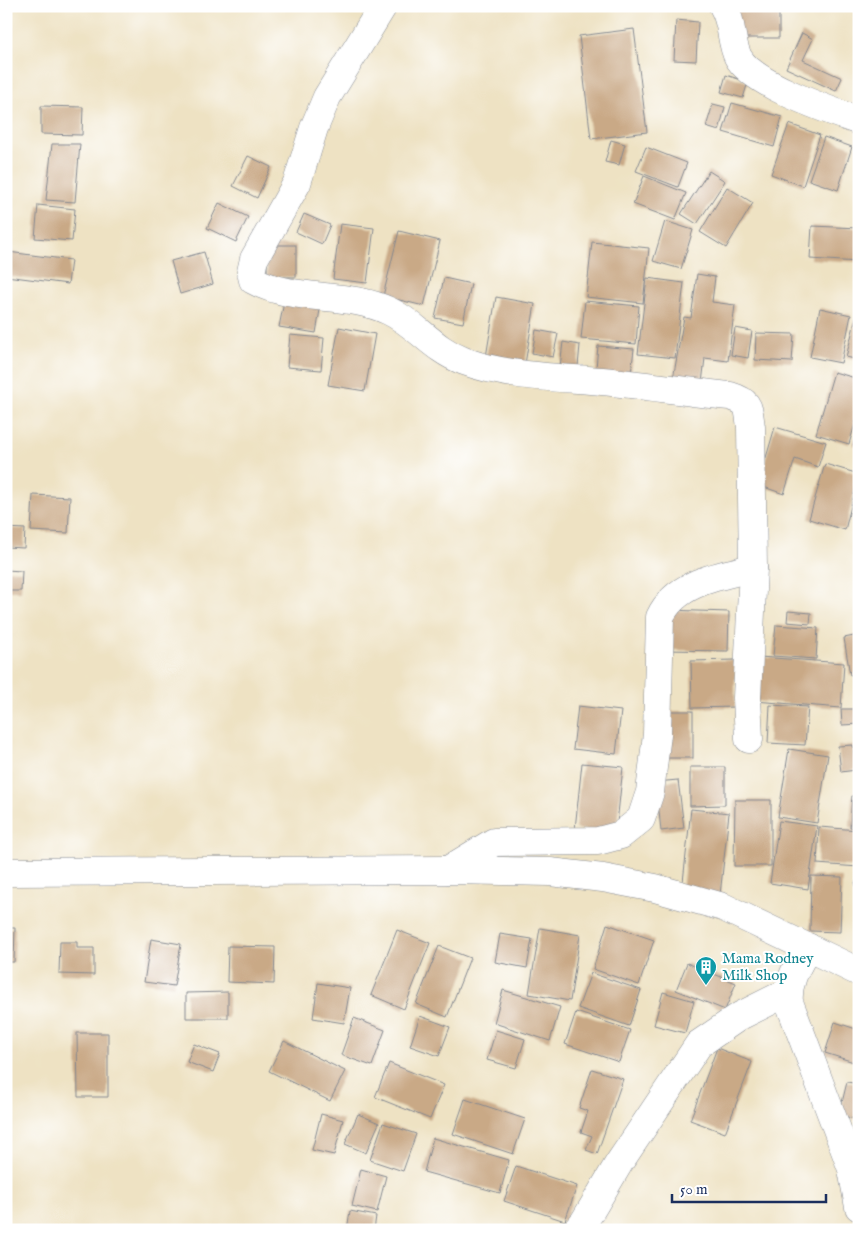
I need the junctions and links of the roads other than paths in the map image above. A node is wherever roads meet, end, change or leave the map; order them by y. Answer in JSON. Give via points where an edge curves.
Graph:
{"nodes":[{"id":1,"x":383,"y":6,"type":"edge"},
{"id":2,"x":724,"y":6,"type":"edge"},
{"id":3,"x":859,"y":121,"type":"edge"},
{"id":4,"x":753,"y":568,"type":"junction"},
{"id":5,"x":749,"y":739,"type":"dead end"},
{"id":6,"x":448,"y":870,"type":"junction"},
{"id":7,"x":8,"y":875,"type":"edge"},
{"id":8,"x":808,"y":947,"type":"junction"},
{"id":9,"x":859,"y":972,"type":"edge"},
{"id":10,"x":788,"y":992,"type":"junction"},
{"id":11,"x":859,"y":1207,"type":"edge"},
{"id":12,"x":576,"y":1230,"type":"edge"}],
"edges":[{"from":1,"to":4,"type":"street","via":[[327,97],[297,183],[254,259],[253,280],[306,296],[361,302],[389,311],[441,351],[465,362],[515,373],[741,399],[748,406],[751,427]]},
{"from":2,"to":3,"type":"street","via":[[730,17],[736,51],[744,65],[765,82]]},
{"from":4,"to":5,"type":"street","via":[[747,698]]},
{"from":4,"to":6,"type":"street","via":[[697,582],[664,608],[660,617],[657,734],[650,792],[641,819],[621,836],[598,841],[494,842]]},
{"from":6,"to":7,"type":"street"},
{"from":6,"to":8,"type":"street","via":[[550,872],[655,888],[723,907]]},
{"from":8,"to":9,"type":"street"},
{"from":8,"to":10,"type":"street","via":[[790,979]]},
{"from":10,"to":11,"type":"street","via":[[796,1024],[852,1169]]},
{"from":10,"to":12,"type":"street","via":[[740,1016],[699,1044]]}]}
